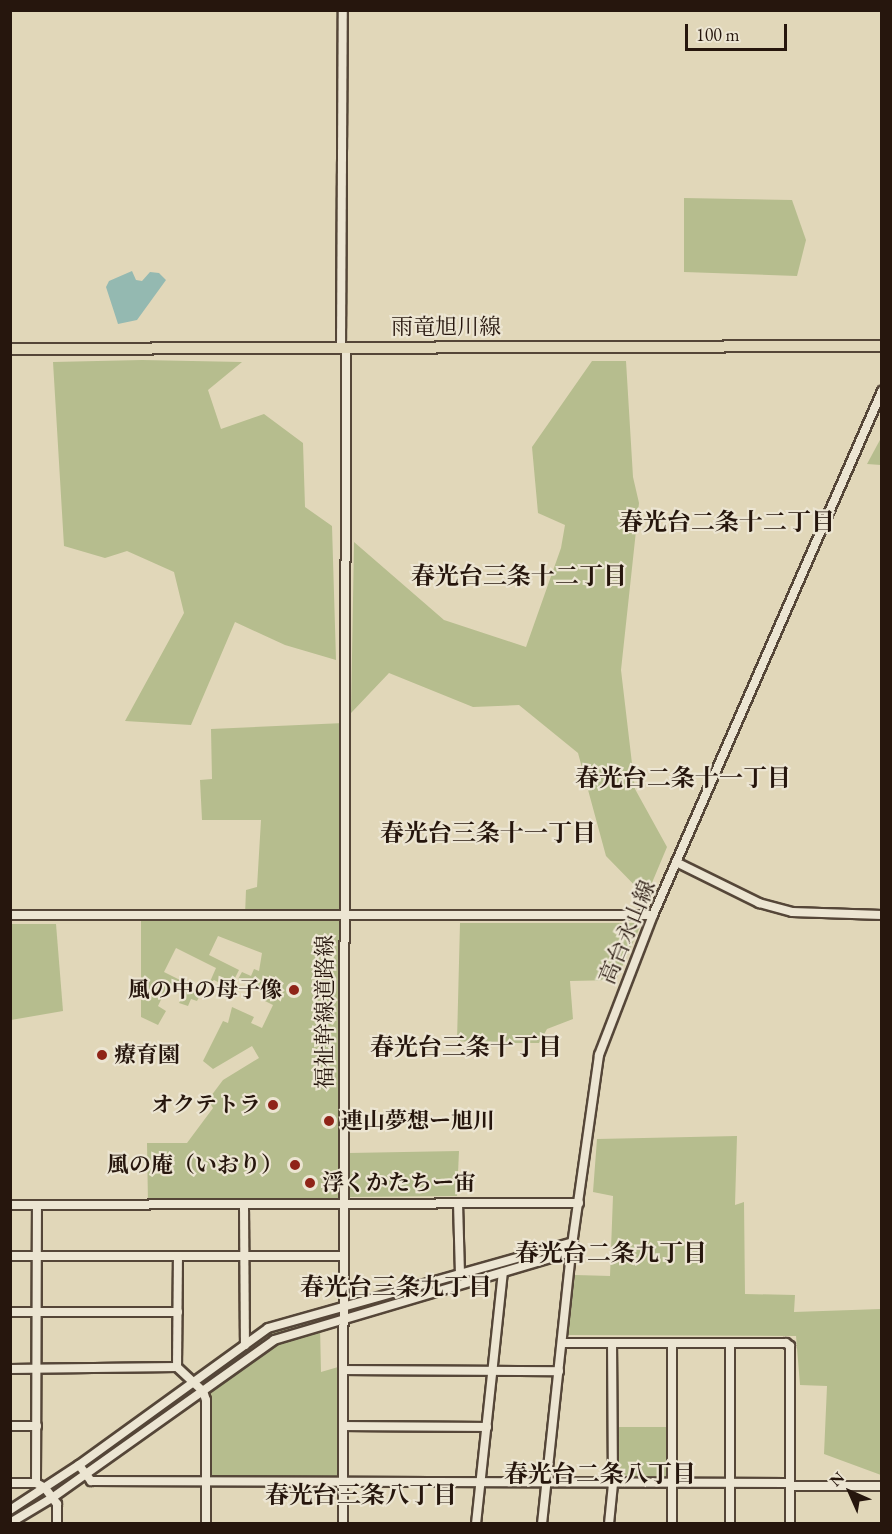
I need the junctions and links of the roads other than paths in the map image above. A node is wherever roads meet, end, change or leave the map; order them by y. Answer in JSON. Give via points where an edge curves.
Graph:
{"nodes":[{"id":1,"x":343,"y":10,"type":"edge"},
{"id":2,"x":882,"y":346,"type":"edge"},
{"id":3,"x":344,"y":347,"type":"junction"},
{"id":4,"x":10,"y":349,"type":"edge"},
{"id":5,"x":882,"y":391,"type":"edge"},
{"id":6,"x":676,"y":862,"type":"junction"},
{"id":7,"x":10,"y":915,"type":"edge"},
{"id":8,"x":653,"y":915,"type":"junction"},
{"id":9,"x":882,"y":915,"type":"edge"},
{"id":10,"x":343,"y":916,"type":"junction"},
{"id":11,"x":458,"y":1203,"type":"junction"},
{"id":12,"x":579,"y":1203,"type":"junction"},
{"id":13,"x":10,"y":1205,"type":"edge"},
{"id":14,"x":37,"y":1205,"type":"junction"},
{"id":15,"x":344,"y":1205,"type":"junction"},
{"id":16,"x":244,"y":1206,"type":"junction"},
{"id":17,"x":573,"y":1242,"type":"junction"},
{"id":18,"x":571,"y":1252,"type":"junction"},
{"id":19,"x":10,"y":1256,"type":"edge"},
{"id":20,"x":37,"y":1256,"type":"junction"},
{"id":21,"x":344,"y":1256,"type":"junction"},
{"id":22,"x":178,"y":1257,"type":"junction"},
{"id":23,"x":244,"y":1257,"type":"junction"},
{"id":24,"x":503,"y":1272,"type":"junction"},
{"id":25,"x":460,"y":1274,"type":"junction"},
{"id":26,"x":344,"y":1308,"type":"junction"},
{"id":27,"x":10,"y":1312,"type":"edge"},
{"id":28,"x":37,"y":1312,"type":"junction"},
{"id":29,"x":178,"y":1312,"type":"junction"},
{"id":30,"x":344,"y":1320,"type":"junction"},
{"id":31,"x":562,"y":1343,"type":"junction"},
{"id":32,"x":672,"y":1343,"type":"junction"},
{"id":33,"x":730,"y":1343,"type":"junction"},
{"id":34,"x":612,"y":1344,"type":"junction"},
{"id":35,"x":245,"y":1345,"type":"junction"},
{"id":36,"x":177,"y":1367,"type":"junction"},
{"id":37,"x":10,"y":1369,"type":"edge"},
{"id":38,"x":37,"y":1369,"type":"junction"},
{"id":39,"x":345,"y":1370,"type":"junction"},
{"id":40,"x":492,"y":1370,"type":"junction"},
{"id":41,"x":559,"y":1371,"type":"junction"},
{"id":42,"x":195,"y":1383,"type":"junction"},
{"id":43,"x":203,"y":1391,"type":"junction"},
{"id":44,"x":10,"y":1426,"type":"edge"},
{"id":45,"x":37,"y":1426,"type":"junction"},
{"id":46,"x":344,"y":1426,"type":"junction"},
{"id":47,"x":487,"y":1426,"type":"junction"},
{"id":48,"x":79,"y":1466,"type":"junction"},
{"id":49,"x":86,"y":1474,"type":"junction"},
{"id":50,"x":10,"y":1483,"type":"edge"},
{"id":51,"x":36,"y":1483,"type":"junction"},
{"id":52,"x":206,"y":1483,"type":"junction"},
{"id":53,"x":344,"y":1483,"type":"junction"},
{"id":54,"x":480,"y":1483,"type":"junction"},
{"id":55,"x":546,"y":1483,"type":"junction"},
{"id":56,"x":672,"y":1483,"type":"junction"},
{"id":57,"x":730,"y":1483,"type":"junction"},
{"id":58,"x":613,"y":1484,"type":"junction"},
{"id":59,"x":790,"y":1485,"type":"junction"},
{"id":60,"x":882,"y":1486,"type":"edge"},
{"id":61,"x":45,"y":1488,"type":"junction"},
{"id":62,"x":52,"y":1498,"type":"junction"},
{"id":63,"x":10,"y":1510,"type":"edge"},
{"id":64,"x":10,"y":1523,"type":"edge"},
{"id":65,"x":57,"y":1524,"type":"edge"},
{"id":66,"x":206,"y":1524,"type":"edge"},
{"id":67,"x":343,"y":1524,"type":"edge"},
{"id":68,"x":476,"y":1524,"type":"edge"},
{"id":69,"x":542,"y":1524,"type":"edge"},
{"id":70,"x":609,"y":1524,"type":"edge"},
{"id":71,"x":672,"y":1524,"type":"edge"},
{"id":72,"x":730,"y":1524,"type":"edge"},
{"id":73,"x":790,"y":1524,"type":"edge"}],
"edges":[{"from":1,"to":3,"type":"street"},
{"from":2,"to":3,"type":"main road","name":"雨竜旭川線"},
{"from":3,"to":4,"type":"main road","name":"雨竜旭川線"},
{"from":3,"to":10,"type":"street"},
{"from":5,"to":6,"type":"street","name":"高台永山線"},
{"from":6,"to":8,"type":"street","name":"高台永山線"},
{"from":6,"to":9,"type":"street","via":[[759,903],[792,912]]},
{"from":7,"to":10,"type":"street","name":"福祉幹線道路線"},
{"from":8,"to":10,"type":"street"},
{"from":8,"to":12,"type":"street","name":"高台永山線","via":[[598,1055]]},
{"from":10,"to":15,"type":"street","name":"福祉幹線道路線"},
{"from":11,"to":12,"type":"street"},
{"from":11,"to":15,"type":"street"},
{"from":11,"to":25,"type":"street"},
{"from":12,"to":17,"type":"street","name":"高台永山線"},
{"from":13,"to":14,"type":"street"},
{"from":14,"to":16,"type":"street"},
{"from":14,"to":20,"type":"street"},
{"from":15,"to":16,"type":"street"},
{"from":15,"to":21,"type":"street","name":"福祉幹線道路線"},
{"from":16,"to":23,"type":"street"},
{"from":17,"to":18,"type":"street","name":"高台永山線"},
{"from":17,"to":25,"type":"street"},
{"from":18,"to":24,"type":"street"},
{"from":18,"to":31,"type":"street","name":"高台永山線"},
{"from":19,"to":20,"type":"street"},
{"from":20,"to":22,"type":"street"},
{"from":20,"to":28,"type":"street"},
{"from":21,"to":23,"type":"street"},
{"from":21,"to":26,"type":"street","name":"福祉幹線道路線"},
{"from":22,"to":23,"type":"street"},
{"from":22,"to":29,"type":"street"},
{"from":23,"to":35,"type":"street"},
{"from":24,"to":30,"type":"street"},
{"from":24,"to":40,"type":"street"},
{"from":25,"to":26,"type":"street"},
{"from":26,"to":30,"type":"street","name":"福祉幹線道路線"},
{"from":26,"to":35,"type":"street","via":[[268,1328]]},
{"from":27,"to":28,"type":"street"},
{"from":28,"to":29,"type":"street"},
{"from":28,"to":38,"type":"street"},
{"from":29,"to":36,"type":"street"},
{"from":30,"to":39,"type":"street","name":"福祉幹線道路線"},
{"from":30,"to":43,"type":"street","via":[[274,1340]]},
{"from":31,"to":34,"type":"street"},
{"from":31,"to":41,"type":"street","name":"高台永山線"},
{"from":32,"to":33,"type":"street"},
{"from":32,"to":34,"type":"street"},
{"from":32,"to":56,"type":"street"},
{"from":33,"to":57,"type":"street"},
{"from":33,"to":59,"type":"street","via":[[790,1346]]},
{"from":34,"to":58,"type":"street"},
{"from":35,"to":42,"type":"street"},
{"from":36,"to":38,"type":"street"},
{"from":36,"to":42,"type":"street"},
{"from":37,"to":38,"type":"street"},
{"from":38,"to":45,"type":"street"},
{"from":39,"to":40,"type":"street"},
{"from":39,"to":46,"type":"street","name":"福祉幹線道路線"},
{"from":40,"to":41,"type":"street"},
{"from":40,"to":47,"type":"street"},
{"from":41,"to":55,"type":"street","name":"高台永山線"},
{"from":42,"to":43,"type":"street"},
{"from":42,"to":48,"type":"street"},
{"from":43,"to":49,"type":"street"},
{"from":43,"to":52,"type":"street"},
{"from":44,"to":45,"type":"street"},
{"from":45,"to":51,"type":"street"},
{"from":46,"to":47,"type":"street"},
{"from":46,"to":53,"type":"street","name":"福祉幹線道路線"},
{"from":47,"to":54,"type":"street"},
{"from":48,"to":49,"type":"street"},
{"from":48,"to":61,"type":"street"},
{"from":49,"to":52,"type":"street","via":[[91,1481]]},
{"from":49,"to":62,"type":"street"},
{"from":50,"to":51,"type":"street"},
{"from":51,"to":61,"type":"street"},
{"from":52,"to":53,"type":"street"},
{"from":52,"to":66,"type":"street"},
{"from":53,"to":54,"type":"street"},
{"from":53,"to":67,"type":"street","name":"福祉幹線道路線"},
{"from":54,"to":55,"type":"street"},
{"from":54,"to":68,"type":"street"},
{"from":55,"to":58,"type":"street"},
{"from":55,"to":69,"type":"street","name":"高台永山線"},
{"from":56,"to":57,"type":"street"},
{"from":56,"to":58,"type":"street"},
{"from":56,"to":71,"type":"street"},
{"from":57,"to":59,"type":"street"},
{"from":57,"to":72,"type":"street"},
{"from":58,"to":70,"type":"street"},
{"from":59,"to":60,"type":"street"},
{"from":59,"to":73,"type":"street"},
{"from":61,"to":62,"type":"street"},
{"from":61,"to":63,"type":"street"},
{"from":62,"to":64,"type":"street"},
{"from":62,"to":65,"type":"street","via":[[57,1504]]}]}
